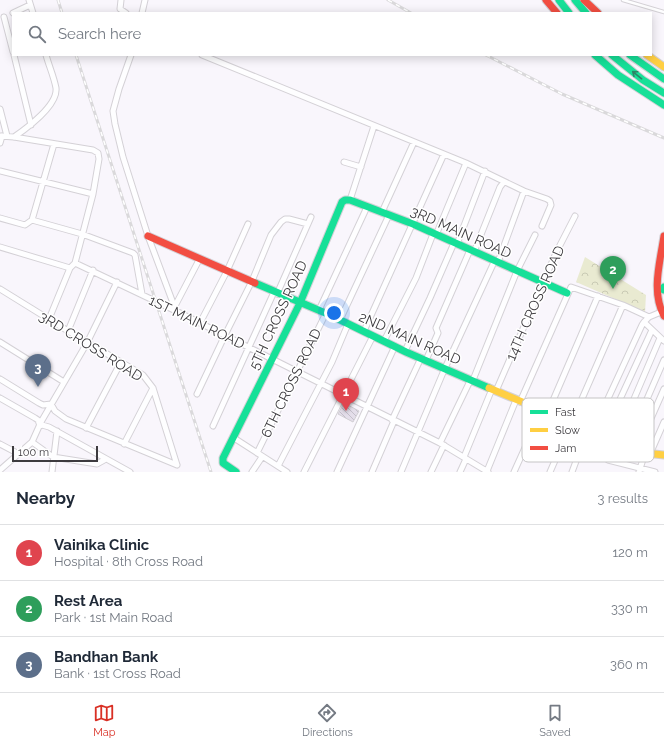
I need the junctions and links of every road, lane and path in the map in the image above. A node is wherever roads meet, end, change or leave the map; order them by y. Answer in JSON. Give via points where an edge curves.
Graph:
{"nodes":[{"id":1,"x":121,"y":0,"type":"edge"},
{"id":2,"x":145,"y":0,"type":"edge"},
{"id":3,"x":546,"y":0,"type":"edge"},
{"id":4,"x":559,"y":0,"type":"edge"},
{"id":5,"x":574,"y":0,"type":"edge"},
{"id":6,"x":584,"y":0,"type":"edge"},
{"id":7,"x":623,"y":0,"type":"edge"},
{"id":8,"x":30,"y":2,"type":"edge"},
{"id":9,"x":15,"y":12,"type":"edge"},
{"id":10,"x":33,"y":12,"type":"edge"},
{"id":11,"x":124,"y":12,"type":"edge"},
{"id":12,"x":142,"y":12,"type":"edge"},
{"id":13,"x":556,"y":12,"type":"edge"},
{"id":14,"x":568,"y":12,"type":"edge"},
{"id":15,"x":585,"y":12,"type":"edge"},
{"id":16,"x":597,"y":12,"type":"edge"},
{"id":17,"x":664,"y":12,"type":"edge"},
{"id":18,"x":12,"y":13,"type":"edge"},
{"id":19,"x":2,"y":18,"type":"edge"},
{"id":20,"x":12,"y":49,"type":"edge"},
{"id":21,"x":14,"y":56,"type":"edge"},
{"id":22,"x":46,"y":56,"type":"edge"},
{"id":23,"x":131,"y":56,"type":"edge"},
{"id":24,"x":204,"y":56,"type":"edge"},
{"id":25,"x":597,"y":56,"type":"edge"},
{"id":26,"x":613,"y":56,"type":"edge"},
{"id":27,"x":631,"y":56,"type":"edge"},
{"id":28,"x":648,"y":56,"type":"edge"},
{"id":29,"x":664,"y":67,"type":"edge"},
{"id":30,"x":664,"y":79,"type":"edge"},
{"id":31,"x":664,"y":93,"type":"edge"},
{"id":32,"x":664,"y":105,"type":"edge"},
{"id":33,"x":0,"y":109,"type":"edge"},
{"id":34,"x":31,"y":126,"type":"junction"},
{"id":35,"x":374,"y":126,"type":"junction"},
{"id":36,"x":3,"y":136,"type":"edge"},
{"id":37,"x":14,"y":137,"type":"junction"},
{"id":38,"x":414,"y":142,"type":"junction"},
{"id":39,"x":0,"y":143,"type":"edge"},
{"id":40,"x":54,"y":144,"type":"junction"},
{"id":41,"x":444,"y":154,"type":"junction"},
{"id":42,"x":344,"y":162,"type":"dead end"},
{"id":43,"x":466,"y":162,"type":"junction"},
{"id":44,"x":361,"y":167,"type":"junction"},
{"id":45,"x":0,"y":171,"type":"edge"},
{"id":46,"x":485,"y":171,"type":"junction"},
{"id":47,"x":44,"y":182,"type":"junction"},
{"id":48,"x":504,"y":182,"type":"junction"},
{"id":49,"x":524,"y":191,"type":"junction"},
{"id":50,"x":93,"y":194,"type":"junction"},
{"id":51,"x":346,"y":201,"type":"junction"},
{"id":52,"x":367,"y":207,"type":"junction"},
{"id":53,"x":385,"y":213,"type":"junction"},
{"id":54,"x":575,"y":216,"type":"dead end"},
{"id":55,"x":311,"y":217,"type":"dead end"},
{"id":56,"x":0,"y":218,"type":"edge"},
{"id":57,"x":32,"y":220,"type":"junction"},
{"id":58,"x":248,"y":224,"type":"dead end"},
{"id":59,"x":308,"y":224,"type":"junction"},
{"id":60,"x":413,"y":224,"type":"junction"},
{"id":61,"x":542,"y":226,"type":"dead end"},
{"id":62,"x":82,"y":234,"type":"junction"},
{"id":63,"x":435,"y":234,"type":"junction"},
{"id":64,"x":535,"y":234,"type":"dead end"},
{"id":65,"x":148,"y":236,"type":"junction"},
{"id":66,"x":664,"y":236,"type":"edge"},
{"id":67,"x":456,"y":243,"type":"junction"},
{"id":68,"x":0,"y":247,"type":"edge"},
{"id":69,"x":472,"y":251,"type":"junction"},
{"id":70,"x":199,"y":260,"type":"junction"},
{"id":71,"x":496,"y":261,"type":"junction"},
{"id":72,"x":75,"y":263,"type":"junction"},
{"id":73,"x":70,"y":268,"type":"junction"},
{"id":74,"x":93,"y":270,"type":"junction"},
{"id":75,"x":227,"y":271,"type":"junction"},
{"id":76,"x":517,"y":271,"type":"junction"},
{"id":77,"x":117,"y":282,"type":"junction"},
{"id":78,"x":252,"y":282,"type":"junction"},
{"id":79,"x":544,"y":282,"type":"junction"},
{"id":80,"x":0,"y":288,"type":"edge"},
{"id":81,"x":276,"y":293,"type":"junction"},
{"id":82,"x":567,"y":293,"type":"junction"},
{"id":83,"x":142,"y":294,"type":"junction"},
{"id":84,"x":598,"y":296,"type":"junction"},
{"id":85,"x":300,"y":302,"type":"junction"},
{"id":86,"x":623,"y":305,"type":"junction"},
{"id":87,"x":176,"y":308,"type":"junction"},
{"id":88,"x":323,"y":312,"type":"junction"},
{"id":89,"x":663,"y":314,"type":"edge"},
{"id":90,"x":649,"y":317,"type":"junction"},
{"id":91,"x":49,"y":318,"type":"junction"},
{"id":92,"x":340,"y":320,"type":"junction"},
{"id":93,"x":644,"y":322,"type":"junction"},
{"id":94,"x":200,"y":323,"type":"junction"},
{"id":95,"x":348,"y":324,"type":"junction"},
{"id":96,"x":652,"y":330,"type":"junction"},
{"id":97,"x":68,"y":331,"type":"junction"},
{"id":98,"x":364,"y":332,"type":"junction"},
{"id":99,"x":225,"y":335,"type":"junction"},
{"id":100,"x":373,"y":336,"type":"junction"},
{"id":101,"x":662,"y":340,"type":"edge"},
{"id":102,"x":384,"y":341,"type":"junction"},
{"id":103,"x":0,"y":342,"type":"edge"},
{"id":104,"x":87,"y":342,"type":"junction"},
{"id":105,"x":395,"y":346,"type":"junction"},
{"id":106,"x":249,"y":347,"type":"junction"},
{"id":107,"x":405,"y":351,"type":"junction"},
{"id":108,"x":274,"y":359,"type":"junction"},
{"id":109,"x":423,"y":359,"type":"junction"},
{"id":110,"x":664,"y":360,"type":"edge"},
{"id":111,"x":121,"y":362,"type":"junction"},
{"id":112,"x":445,"y":368,"type":"junction"},
{"id":113,"x":298,"y":372,"type":"junction"},
{"id":114,"x":0,"y":379,"type":"edge"},
{"id":115,"x":472,"y":380,"type":"junction"},
{"id":116,"x":64,"y":382,"type":"junction"},
{"id":117,"x":320,"y":383,"type":"junction"},
{"id":118,"x":153,"y":388,"type":"junction"},
{"id":119,"x":664,"y":389,"type":"edge"},
{"id":120,"x":494,"y":390,"type":"junction"},
{"id":121,"x":197,"y":394,"type":"dead end"},
{"id":122,"x":344,"y":395,"type":"junction"},
{"id":123,"x":0,"y":398,"type":"edge"},
{"id":124,"x":551,"y":398,"type":"edge"},
{"id":125,"x":582,"y":398,"type":"edge"},
{"id":126,"x":606,"y":398,"type":"edge"},
{"id":127,"x":621,"y":398,"type":"edge"},
{"id":128,"x":634,"y":398,"type":"edge"},
{"id":129,"x":647,"y":398,"type":"edge"},
{"id":130,"x":518,"y":401,"type":"junction"},
{"id":131,"x":522,"y":402,"type":"edge"},
{"id":132,"x":50,"y":406,"type":"junction"},
{"id":133,"x":367,"y":407,"type":"junction"},
{"id":134,"x":654,"y":412,"type":"edge"},
{"id":135,"x":393,"y":420,"type":"junction"},
{"id":136,"x":664,"y":422,"type":"edge"},
{"id":137,"x":40,"y":424,"type":"junction"},
{"id":138,"x":213,"y":426,"type":"dead end"},
{"id":139,"x":86,"y":428,"type":"junction"},
{"id":140,"x":57,"y":431,"type":"junction"},
{"id":141,"x":418,"y":432,"type":"junction"},
{"id":142,"x":234,"y":438,"type":"junction"},
{"id":143,"x":32,"y":442,"type":"junction"},
{"id":144,"x":654,"y":442,"type":"edge"},
{"id":145,"x":0,"y":444,"type":"edge"},
{"id":146,"x":124,"y":444,"type":"junction"},
{"id":147,"x":442,"y":444,"type":"junction"},
{"id":148,"x":257,"y":453,"type":"junction"},
{"id":149,"x":20,"y":454,"type":"junction"},
{"id":150,"x":522,"y":456,"type":"edge"},
{"id":151,"x":53,"y":457,"type":"junction"},
{"id":152,"x":262,"y":457,"type":"junction"},
{"id":153,"x":465,"y":458,"type":"junction"},
{"id":154,"x":106,"y":459,"type":"junction"},
{"id":155,"x":554,"y":462,"type":"edge"},
{"id":156,"x":576,"y":462,"type":"edge"},
{"id":157,"x":614,"y":462,"type":"edge"},
{"id":158,"x":278,"y":466,"type":"junction"},
{"id":159,"x":0,"y":470,"type":"edge"},
{"id":160,"x":640,"y":470,"type":"edge"},
{"id":161,"x":52,"y":472,"type":"edge"},
{"id":162,"x":130,"y":472,"type":"edge"},
{"id":163,"x":236,"y":472,"type":"edge"},
{"id":164,"x":252,"y":472,"type":"edge"},
{"id":165,"x":287,"y":472,"type":"edge"},
{"id":166,"x":304,"y":472,"type":"edge"},
{"id":167,"x":337,"y":472,"type":"edge"},
{"id":168,"x":372,"y":472,"type":"edge"},
{"id":169,"x":401,"y":472,"type":"edge"},
{"id":170,"x":432,"y":472,"type":"edge"},
{"id":171,"x":460,"y":472,"type":"edge"},
{"id":172,"x":488,"y":472,"type":"edge"},
{"id":173,"x":514,"y":472,"type":"edge"},
{"id":174,"x":550,"y":472,"type":"edge"},
{"id":175,"x":572,"y":472,"type":"edge"},
{"id":176,"x":655,"y":472,"type":"edge"}],
"edges":[{"from":1,"to":11,"type":"street","via":[[120,9]]},
{"from":2,"to":12,"type":"street"},
{"from":3,"to":13,"type":"main road"},
{"from":4,"to":14,"type":"main road"},
{"from":5,"to":15,"type":"main road"},
{"from":6,"to":16,"type":"main road"},
{"from":7,"to":17,"type":"lane"},
{"from":8,"to":9,"type":"street"},
{"from":8,"to":10,"type":"street"},
{"from":18,"to":19,"type":"street"},
{"from":19,"to":20,"type":"street"},
{"from":21,"to":34,"type":"street"},
{"from":22,"to":34,"type":"street","via":[[56,90],[53,100]]},
{"from":23,"to":65,"type":"street","via":[[113,111],[123,157]]},
{"from":24,"to":35,"type":"street"},
{"from":25,"to":32,"type":"main road","via":[[618,75]]},
{"from":31,"to":26,"type":"main road","one_way":true},
{"from":27,"to":30,"type":"main road"},
{"from":28,"to":29,"type":"main road"},
{"from":33,"to":36,"type":"street"},
{"from":34,"to":37,"type":"street"},
{"from":35,"to":38,"type":"street"},
{"from":35,"to":44,"type":"street"},
{"from":36,"to":37,"type":"street"},
{"from":36,"to":39,"type":"street"},
{"from":37,"to":40,"type":"street"},
{"from":38,"to":41,"type":"street"},
{"from":38,"to":53,"type":"street"},
{"from":40,"to":47,"type":"street"},
{"from":40,"to":50,"type":"street","via":[[98,153]]},
{"from":41,"to":43,"type":"street"},
{"from":41,"to":60,"type":"street"},
{"from":42,"to":44,"type":"street"},
{"from":43,"to":46,"type":"street"},
{"from":43,"to":63,"type":"street"},
{"from":44,"to":51,"type":"street"},
{"from":45,"to":47,"type":"street"},
{"from":46,"to":48,"type":"street"},
{"from":46,"to":67,"type":"street"},
{"from":47,"to":50,"type":"street"},
{"from":47,"to":57,"type":"street"},
{"from":48,"to":49,"type":"street"},
{"from":48,"to":69,"type":"street"},
{"from":49,"to":61,"type":"street","via":[[550,201],[551,205]]},
{"from":49,"to":71,"type":"street"},
{"from":50,"to":62,"type":"street"},
{"from":51,"to":52,"type":"main road","name":"3RD MAIN ROAD"},
{"from":51,"to":85,"type":"main road","name":"5TH CROSS ROAD"},
{"from":52,"to":53,"type":"main road","name":"3RD MAIN ROAD"},
{"from":52,"to":88,"type":"street","name":"6TH CROSS ROAD"},
{"from":53,"to":60,"type":"main road","name":"3RD MAIN ROAD"},
{"from":53,"to":92,"type":"street"},
{"from":54,"to":79,"type":"street","name":"14TH CROSS ROAD"},
{"from":55,"to":59,"type":"street"},
{"from":56,"to":57,"type":"street","via":[[25,225]]},
{"from":57,"to":62,"type":"street"},
{"from":58,"to":75,"type":"street"},
{"from":59,"to":78,"type":"street","via":[[289,219],[281,222],[271,235]]},
{"from":59,"to":81,"type":"street"},
{"from":60,"to":63,"type":"main road","name":"3RD MAIN ROAD"},
{"from":60,"to":98,"type":"street"},
{"from":62,"to":72,"type":"street"},
{"from":62,"to":83,"type":"street","via":[[133,253]]},
{"from":63,"to":67,"type":"main road","name":"3RD MAIN ROAD"},
{"from":63,"to":102,"type":"street"},
{"from":64,"to":76,"type":"street"},
{"from":65,"to":70,"type":"main road","name":"2ND MAIN ROAD"},
{"from":65,"to":87,"type":"street"},
{"from":66,"to":89,"type":"main road","via":[[657,293],[658,304]]},
{"from":67,"to":69,"type":"main road","name":"3RD MAIN ROAD"},
{"from":67,"to":107,"type":"street"},
{"from":68,"to":73,"type":"street"},
{"from":69,"to":71,"type":"main road","name":"3RD MAIN ROAD"},
{"from":69,"to":109,"type":"street","via":[[445,306],[436,328],[438,332]]},
{"from":70,"to":75,"type":"main road","name":"2ND MAIN ROAD"},
{"from":70,"to":87,"type":"street"},
{"from":71,"to":76,"type":"main road","name":"3RD MAIN ROAD"},
{"from":71,"to":112,"type":"street"},
{"from":72,"to":73,"type":"street"},
{"from":72,"to":74,"type":"street","name":"1ST MAIN ROAD"},
{"from":73,"to":91,"type":"street"},
{"from":74,"to":77,"type":"street","name":"1ST MAIN ROAD"},
{"from":74,"to":97,"type":"street"},
{"from":75,"to":78,"type":"main road","name":"2ND MAIN ROAD"},
{"from":75,"to":94,"type":"street"},
{"from":76,"to":79,"type":"main road","name":"3RD MAIN ROAD"},
{"from":76,"to":115,"type":"street"},
{"from":77,"to":83,"type":"street","name":"1ST MAIN ROAD"},
{"from":77,"to":104,"type":"street"},
{"from":78,"to":81,"type":"main road","name":"2ND MAIN ROAD"},
{"from":78,"to":99,"type":"street"},
{"from":79,"to":82,"type":"main road","name":"3RD MAIN ROAD"},
{"from":79,"to":120,"type":"street","name":"14TH CROSS ROAD"},
{"from":80,"to":91,"type":"street","name":"3RD CROSS ROAD"},
{"from":81,"to":85,"type":"main road","name":"2ND MAIN ROAD"},
{"from":81,"to":106,"type":"street"},
{"from":82,"to":84,"type":"street","via":[[574,287]]},
{"from":82,"to":130,"type":"street"},
{"from":83,"to":87,"type":"street","name":"1ST MAIN ROAD"},
{"from":84,"to":86,"type":"street"},
{"from":84,"to":124,"type":"street"},
{"from":85,"to":88,"type":"main road","name":"2ND MAIN ROAD"},
{"from":85,"to":108,"type":"main road","name":"5TH CROSS ROAD"},
{"from":86,"to":90,"type":"street"},
{"from":86,"to":125,"type":"street"},
{"from":87,"to":94,"type":"street","name":"1ST MAIN ROAD"},
{"from":88,"to":92,"type":"main road","name":"2ND MAIN ROAD"},
{"from":88,"to":113,"type":"street","name":"6TH CROSS ROAD"},
{"from":89,"to":90,"type":"street"},
{"from":90,"to":93,"type":"street"},
{"from":91,"to":97,"type":"street","name":"3RD CROSS ROAD"},
{"from":92,"to":95,"type":"main road","name":"2ND MAIN ROAD"},
{"from":93,"to":96,"type":"street"},
{"from":93,"to":126,"type":"street"},
{"from":94,"to":99,"type":"street","name":"1ST MAIN ROAD"},
{"from":95,"to":98,"type":"main road","name":"2ND MAIN ROAD"},
{"from":95,"to":117,"type":"street"},
{"from":96,"to":101,"type":"street"},
{"from":96,"to":127,"type":"street"},
{"from":97,"to":104,"type":"street","name":"3RD CROSS ROAD"},
{"from":98,"to":100,"type":"main road","name":"2ND MAIN ROAD"},
{"from":99,"to":106,"type":"street","name":"1ST MAIN ROAD"},
{"from":99,"to":121,"type":"street"},
{"from":100,"to":102,"type":"main road","name":"2ND MAIN ROAD"},
{"from":100,"to":122,"type":"street"},
{"from":101,"to":128,"type":"street"},
{"from":102,"to":105,"type":"main road","name":"2ND MAIN ROAD"},
{"from":103,"to":116,"type":"street"},
{"from":104,"to":111,"type":"street","name":"3RD CROSS ROAD"},
{"from":104,"to":116,"type":"street"},
{"from":105,"to":107,"type":"main road","name":"2ND MAIN ROAD"},
{"from":105,"to":133,"type":"street"},
{"from":106,"to":108,"type":"street","name":"1ST MAIN ROAD"},
{"from":106,"to":138,"type":"street"},
{"from":107,"to":109,"type":"main road","name":"2ND MAIN ROAD"},
{"from":108,"to":113,"type":"street","name":"1ST MAIN ROAD"},
{"from":108,"to":142,"type":"main road","name":"5TH CROSS ROAD"},
{"from":109,"to":112,"type":"main road","name":"2ND MAIN ROAD"},
{"from":109,"to":135,"type":"street"},
{"from":110,"to":129,"type":"street"},
{"from":111,"to":118,"type":"street","name":"3RD CROSS ROAD","via":[[143,375]]},
{"from":111,"to":139,"type":"street"},
{"from":112,"to":115,"type":"main road","name":"2ND MAIN ROAD"},
{"from":112,"to":141,"type":"street"},
{"from":113,"to":117,"type":"street","name":"1ST MAIN ROAD"},
{"from":113,"to":148,"type":"street","name":"6TH CROSS ROAD"},
{"from":114,"to":132,"type":"street","via":[[39,403]]},
{"from":115,"to":120,"type":"main road","name":"2ND MAIN ROAD"},
{"from":115,"to":147,"type":"street"},
{"from":116,"to":132,"type":"street"},
{"from":117,"to":122,"type":"street","name":"1ST MAIN ROAD"},
{"from":117,"to":158,"type":"street"},
{"from":118,"to":146,"type":"street"},
{"from":118,"to":146,"type":"street","name":"3RD CROSS ROAD","via":[[177,466]]},
{"from":119,"to":134,"type":"street"},
{"from":120,"to":130,"type":"main road","name":"2ND MAIN ROAD"},
{"from":120,"to":153,"type":"street","name":"14TH CROSS ROAD"},
{"from":122,"to":133,"type":"street","name":"1ST MAIN ROAD"},
{"from":122,"to":166,"type":"street"},
{"from":123,"to":137,"type":"street","via":[[35,418]]},
{"from":130,"to":131,"type":"main road","name":"2ND MAIN ROAD"},
{"from":130,"to":172,"type":"street"},
{"from":132,"to":137,"type":"street"},
{"from":132,"to":139,"type":"street","via":[[66,419]]},
{"from":133,"to":135,"type":"street","name":"1ST MAIN ROAD"},
{"from":133,"to":167,"type":"street"},
{"from":135,"to":141,"type":"street","name":"1ST MAIN ROAD"},
{"from":135,"to":168,"type":"street"},
{"from":136,"to":144,"type":"street"},
{"from":137,"to":140,"type":"street"},
{"from":137,"to":143,"type":"street"},
{"from":139,"to":146,"type":"street"},
{"from":140,"to":151,"type":"street"},
{"from":140,"to":154,"type":"street"},
{"from":141,"to":147,"type":"street","name":"1ST MAIN ROAD"},
{"from":141,"to":169,"type":"street"},
{"from":142,"to":148,"type":"street"},
{"from":142,"to":163,"type":"main road","name":"5TH CROSS ROAD","via":[[222,458],[223,463]]},
{"from":143,"to":149,"type":"street"},
{"from":143,"to":151,"type":"street"},
{"from":145,"to":149,"type":"street"},
{"from":147,"to":153,"type":"street","name":"1ST MAIN ROAD"},
{"from":147,"to":170,"type":"street"},
{"from":148,"to":152,"type":"street"},
{"from":149,"to":159,"type":"street"},
{"from":150,"to":173,"type":"street"},
{"from":151,"to":154,"type":"street","via":[[97,464]]},
{"from":151,"to":161,"type":"street"},
{"from":152,"to":158,"type":"street"},
{"from":152,"to":164,"type":"street"},
{"from":153,"to":171,"type":"street","name":"14TH CROSS ROAD"},
{"from":153,"to":172,"type":"street","name":"1ST MAIN ROAD"},
{"from":154,"to":162,"type":"street"},
{"from":155,"to":174,"type":"street"},
{"from":156,"to":175,"type":"street"},
{"from":157,"to":160,"type":"street"},
{"from":158,"to":165,"type":"street"},
{"from":160,"to":176,"type":"street"}]}
